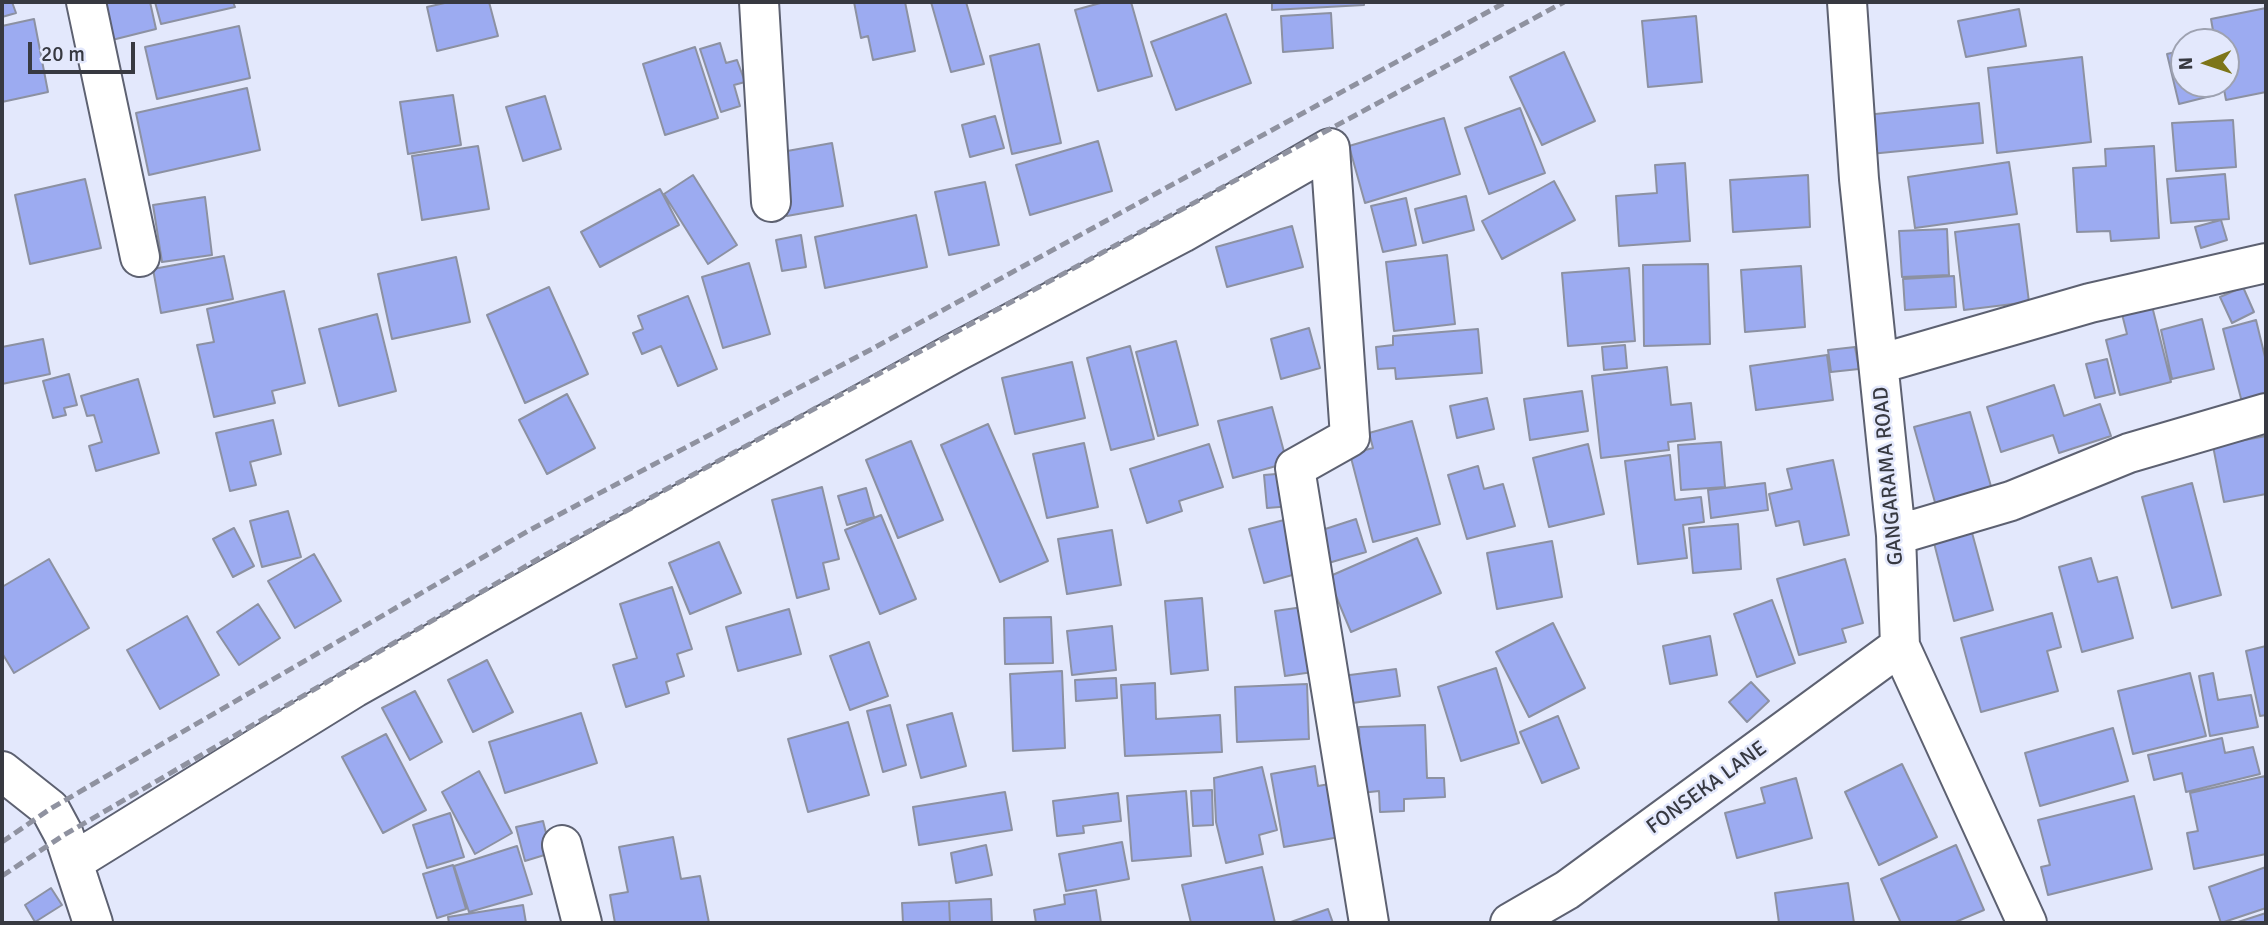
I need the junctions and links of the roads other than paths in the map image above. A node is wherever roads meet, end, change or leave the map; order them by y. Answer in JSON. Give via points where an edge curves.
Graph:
{"nodes":[{"id":1,"x":86,"y":2,"type":"edge"},
{"id":2,"x":759,"y":2,"type":"edge"},
{"id":3,"x":1847,"y":2,"type":"edge"},
{"id":4,"x":771,"y":202,"type":"dead end"},
{"id":5,"x":140,"y":257,"type":"dead end"},
{"id":6,"x":2266,"y":263,"type":"edge"},
{"id":7,"x":1879,"y":364,"type":"junction"},
{"id":8,"x":2266,"y":413,"type":"edge"},
{"id":9,"x":1896,"y":535,"type":"junction"},
{"id":10,"x":1900,"y":646,"type":"junction"},
{"id":11,"x":2,"y":771,"type":"edge"},
{"id":12,"x":562,"y":845,"type":"dead end"},
{"id":13,"x":73,"y":862,"type":"junction"},
{"id":14,"x":93,"y":923,"type":"edge"},
{"id":15,"x":582,"y":923,"type":"edge"},
{"id":16,"x":1368,"y":923,"type":"edge"},
{"id":17,"x":1510,"y":923,"type":"edge"},
{"id":18,"x":2027,"y":923,"type":"edge"}],
"edges":[{"from":1,"to":5,"type":"street"},
{"from":2,"to":4,"type":"street"},
{"from":3,"to":7,"type":"street","name":"GANGARAMA ROAD","via":[[1859,179]]},
{"from":6,"to":7,"type":"street","via":[[2090,303]]},
{"from":7,"to":9,"type":"street","name":"GANGARAMA ROAD"},
{"from":8,"to":9,"type":"street","via":[[2129,453],[2011,501]]},
{"from":9,"to":10,"type":"street","name":"GANGARAMA ROAD"},
{"from":10,"to":17,"type":"street","name":"FONSEKA LANE","via":[[1567,890]]},
{"from":10,"to":18,"type":"street","name":"GANGARAMA ROAD"},
{"from":11,"to":13,"type":"street","via":[[50,809]]},
{"from":12,"to":15,"type":"street"},
{"from":13,"to":14,"type":"street"},
{"from":13,"to":16,"type":"street","via":[[355,688],[1330,148],[1350,437],[1295,468]]}]}
